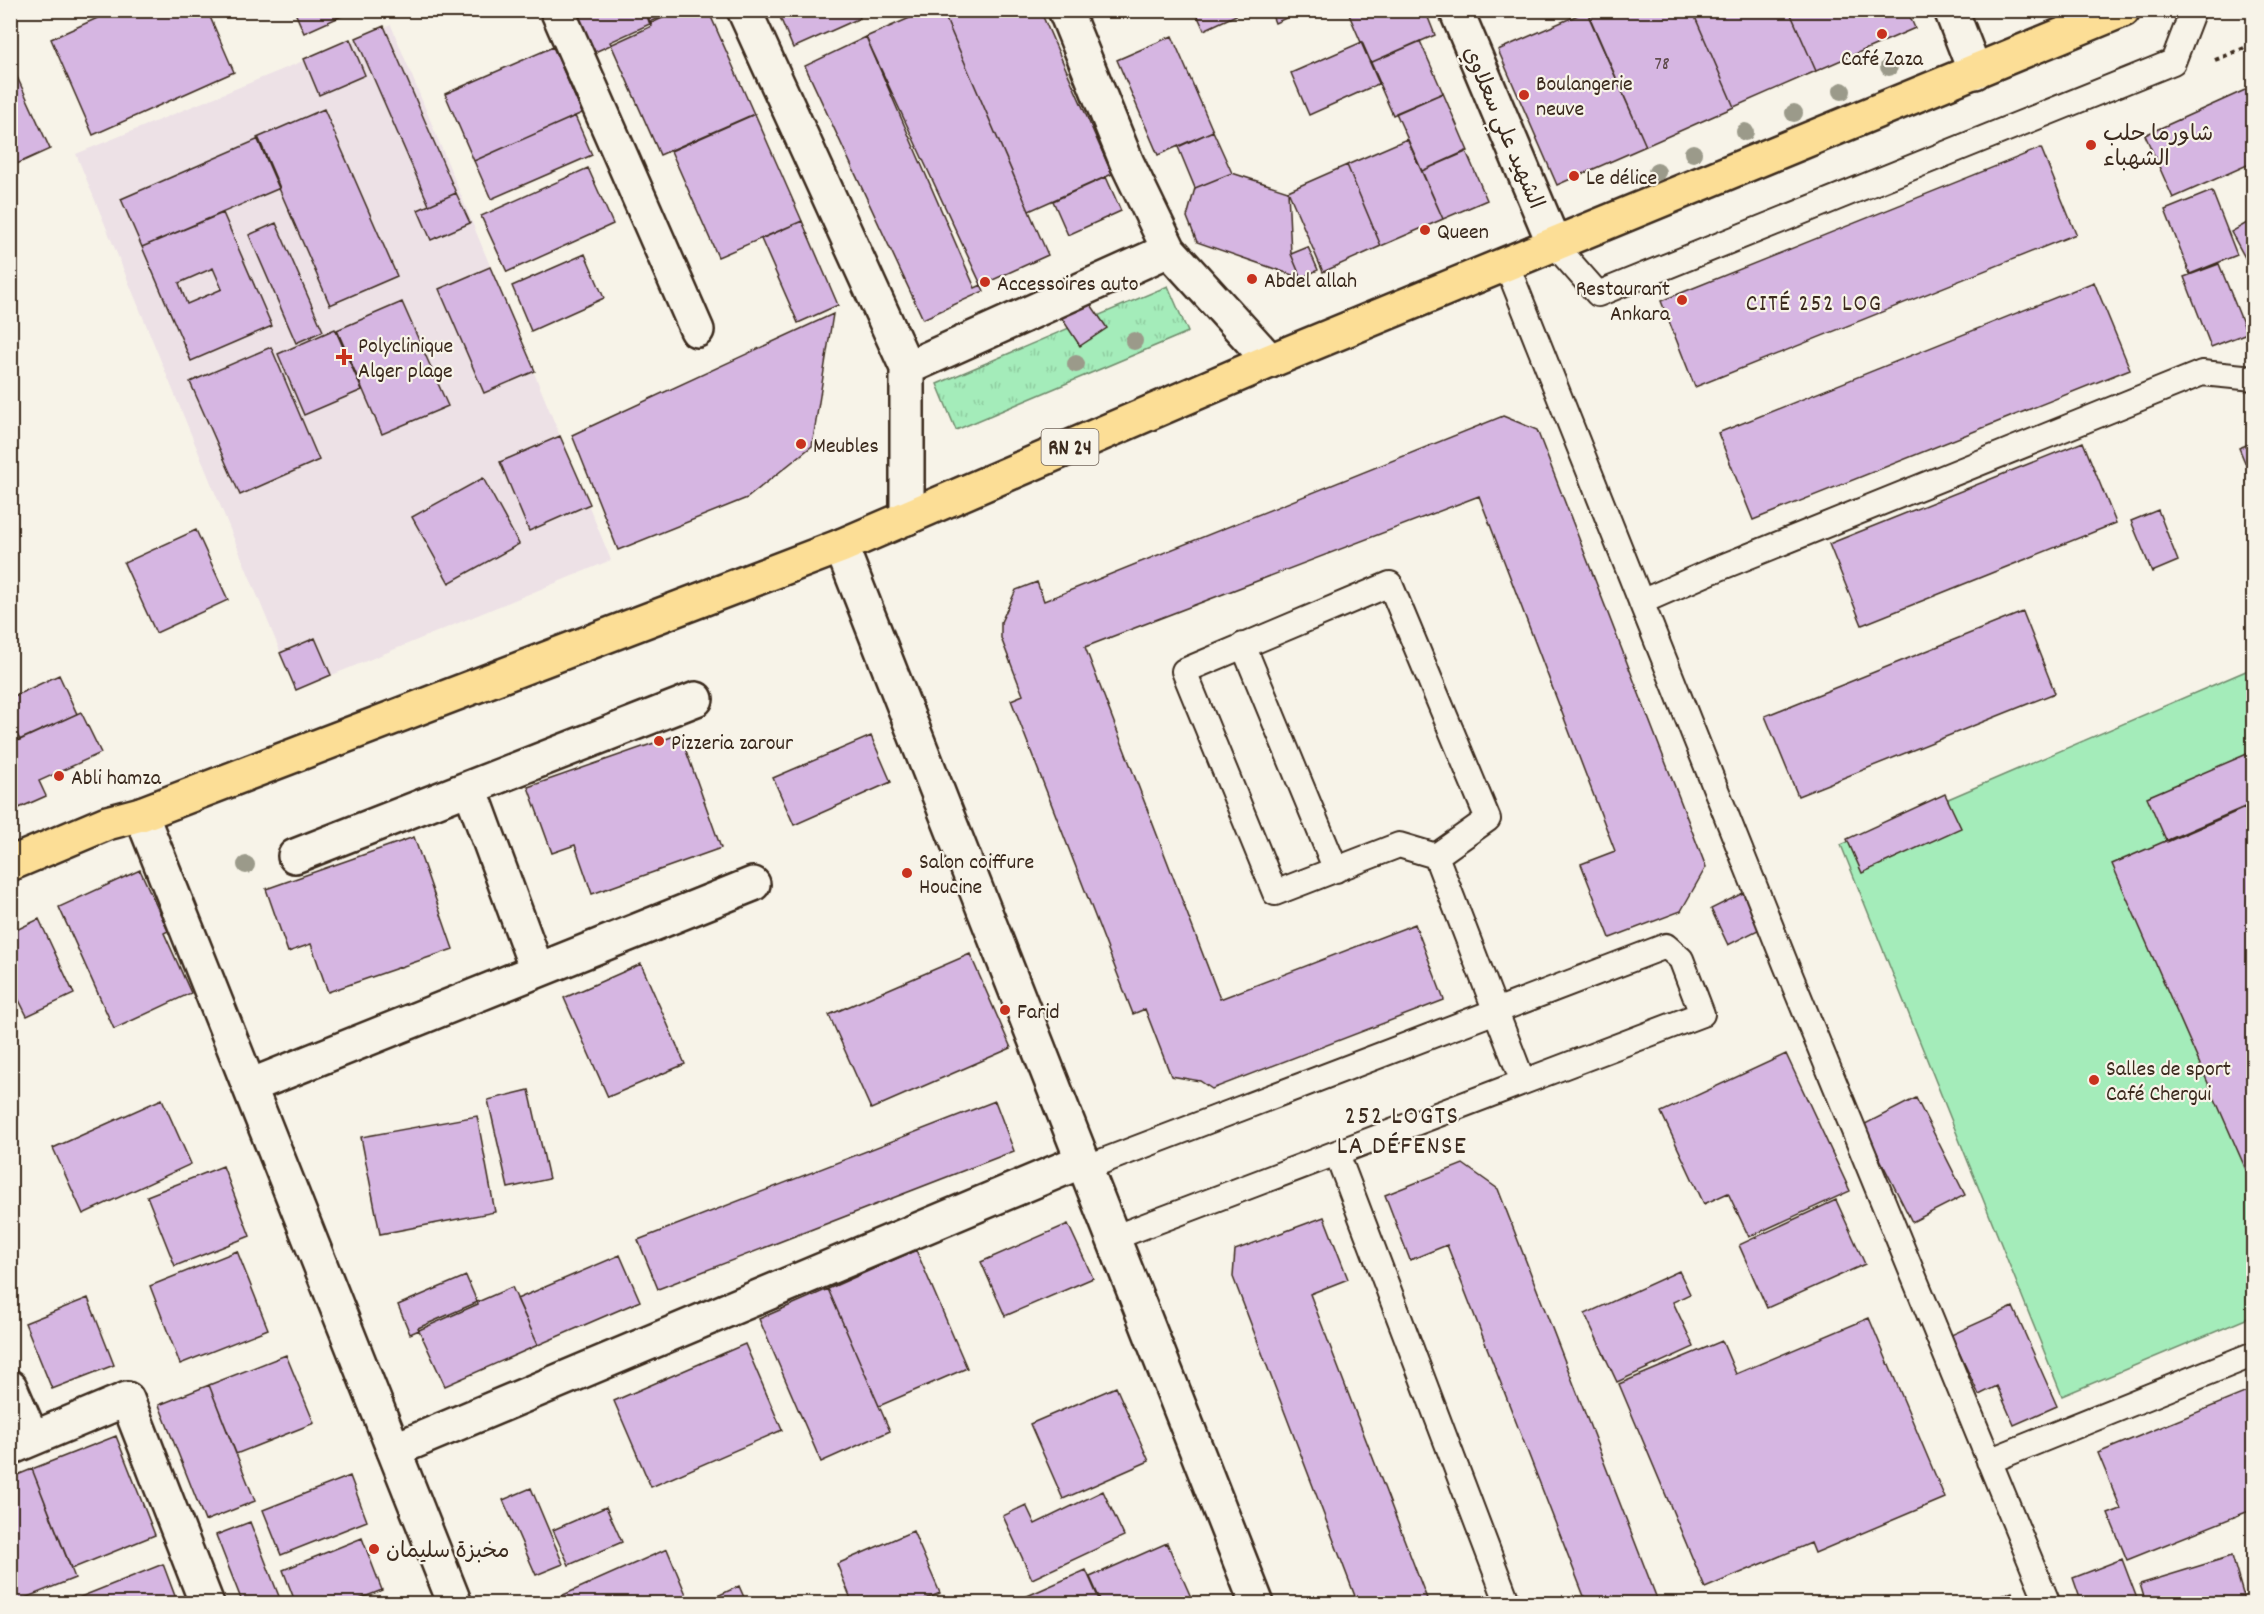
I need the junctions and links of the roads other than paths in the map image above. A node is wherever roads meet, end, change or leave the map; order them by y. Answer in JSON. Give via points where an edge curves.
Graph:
{"nodes":[{"id":1,"x":557,"y":10,"type":"edge"},
{"id":2,"x":744,"y":10,"type":"edge"},
{"id":3,"x":1065,"y":10,"type":"edge"},
{"id":4,"x":1456,"y":10,"type":"edge"},
{"id":5,"x":1951,"y":10,"type":"edge"},
{"id":6,"x":2123,"y":10,"type":"edge"},
{"id":7,"x":2193,"y":10,"type":"edge"},
{"id":8,"x":1975,"y":72,"type":"junction"},
{"id":9,"x":1554,"y":244,"type":"junction"},
{"id":10,"x":1169,"y":250,"type":"junction"},
{"id":11,"x":1506,"y":263,"type":"junction"},
{"id":12,"x":697,"y":330,"type":"dead end"},
{"id":13,"x":1270,"y":361,"type":"junction"},
{"id":14,"x":908,"y":368,"type":"junction"},
{"id":15,"x":2253,"y":378,"type":"edge"},
{"id":16,"x":907,"y":518,"type":"junction"},
{"id":17,"x":841,"y":546,"type":"junction"},
{"id":18,"x":1641,"y":602,"type":"junction"},
{"id":19,"x":1243,"y":645,"type":"junction"},
{"id":20,"x":696,"y":699,"type":"dead end"},
{"id":21,"x":471,"y":788,"type":"junction"},
{"id":22,"x":141,"y":814,"type":"junction"},
{"id":23,"x":295,"y":856,"type":"dead end"},
{"id":24,"x":1436,"y":856,"type":"junction"},
{"id":25,"x":10,"y":864,"type":"edge"},
{"id":26,"x":1336,"y":870,"type":"junction"},
{"id":27,"x":753,"y":884,"type":"dead end"},
{"id":28,"x":537,"y":970,"type":"junction"},
{"id":29,"x":1496,"y":1011,"type":"junction"},
{"id":30,"x":1523,"y":1082,"type":"junction"},
{"id":31,"x":250,"y":1086,"type":"junction"},
{"id":32,"x":1337,"y":1154,"type":"junction"},
{"id":33,"x":1084,"y":1165,"type":"junction"},
{"id":34,"x":1113,"y":1238,"type":"junction"},
{"id":35,"x":2253,"y":1354,"type":"edge"},
{"id":36,"x":10,"y":1387,"type":"edge"},
{"id":37,"x":21,"y":1443,"type":"edge"},
{"id":38,"x":394,"y":1450,"type":"junction"},
{"id":39,"x":1989,"y":1461,"type":"junction"},
{"id":40,"x":207,"y":1604,"type":"edge"},
{"id":41,"x":455,"y":1604,"type":"edge"},
{"id":42,"x":1257,"y":1604,"type":"edge"},
{"id":43,"x":1508,"y":1604,"type":"edge"},
{"id":44,"x":2048,"y":1604,"type":"edge"}],
"edges":[{"from":1,"to":12,"type":"street"},
{"from":2,"to":14,"type":"street"},
{"from":3,"to":10,"type":"street","via":[[1127,163]]},
{"from":4,"to":9,"type":"street","name":"الشهيد علي سعلاوي"},
{"from":5,"to":8,"type":"street"},
{"from":6,"to":8,"type":"main road","number":"RN 24"},
{"from":7,"to":9,"type":"lane","via":[[2173,62],[1598,294]]},
{"from":8,"to":9,"type":"main road","number":"RN 24"},
{"from":9,"to":11,"type":"main road","number":"RN 24"},
{"from":10,"to":13,"type":"street"},
{"from":10,"to":14,"type":"street"},
{"from":11,"to":13,"type":"main road","number":"RN 24"},
{"from":11,"to":18,"type":"lane"},
{"from":13,"to":16,"type":"main road","number":"RN 24"},
{"from":14,"to":16,"type":"street"},
{"from":15,"to":18,"type":"lane","via":[[2202,373]]},
{"from":16,"to":17,"type":"main road","number":"RN 24"},
{"from":17,"to":22,"type":"main road","number":"RN 24"},
{"from":17,"to":33,"type":"street"},
{"from":18,"to":39,"type":"lane"},
{"from":19,"to":24,"type":"lane","via":[[1390,584],[1488,819]]},
{"from":19,"to":26,"type":"lane"},
{"from":19,"to":26,"type":"lane","via":[[1184,670],[1275,894]]},
{"from":20,"to":21,"type":"street"},
{"from":21,"to":23,"type":"street"},
{"from":21,"to":28,"type":"street"},
{"from":22,"to":25,"type":"main road","number":"RN 24","via":[[107,823]]},
{"from":22,"to":31,"type":"street"},
{"from":24,"to":26,"type":"lane","via":[[1398,845]]},
{"from":24,"to":29,"type":"lane"},
{"from":27,"to":28,"type":"street"},
{"from":28,"to":31,"type":"street"},
{"from":29,"to":30,"type":"lane"},
{"from":29,"to":30,"type":"lane","via":[[1666,946],[1681,959],[1702,1014]]},
{"from":29,"to":33,"type":"lane"},
{"from":30,"to":32,"type":"lane"},
{"from":31,"to":38,"type":"street"},
{"from":32,"to":34,"type":"lane"},
{"from":32,"to":43,"type":"lane"},
{"from":33,"to":34,"type":"street"},
{"from":33,"to":38,"type":"street"},
{"from":34,"to":42,"type":"street"},
{"from":35,"to":39,"type":"lane"},
{"from":36,"to":37,"type":"street"},
{"from":37,"to":40,"type":"street","via":[[127,1399]]},
{"from":38,"to":41,"type":"street"},
{"from":39,"to":44,"type":"lane"}]}
